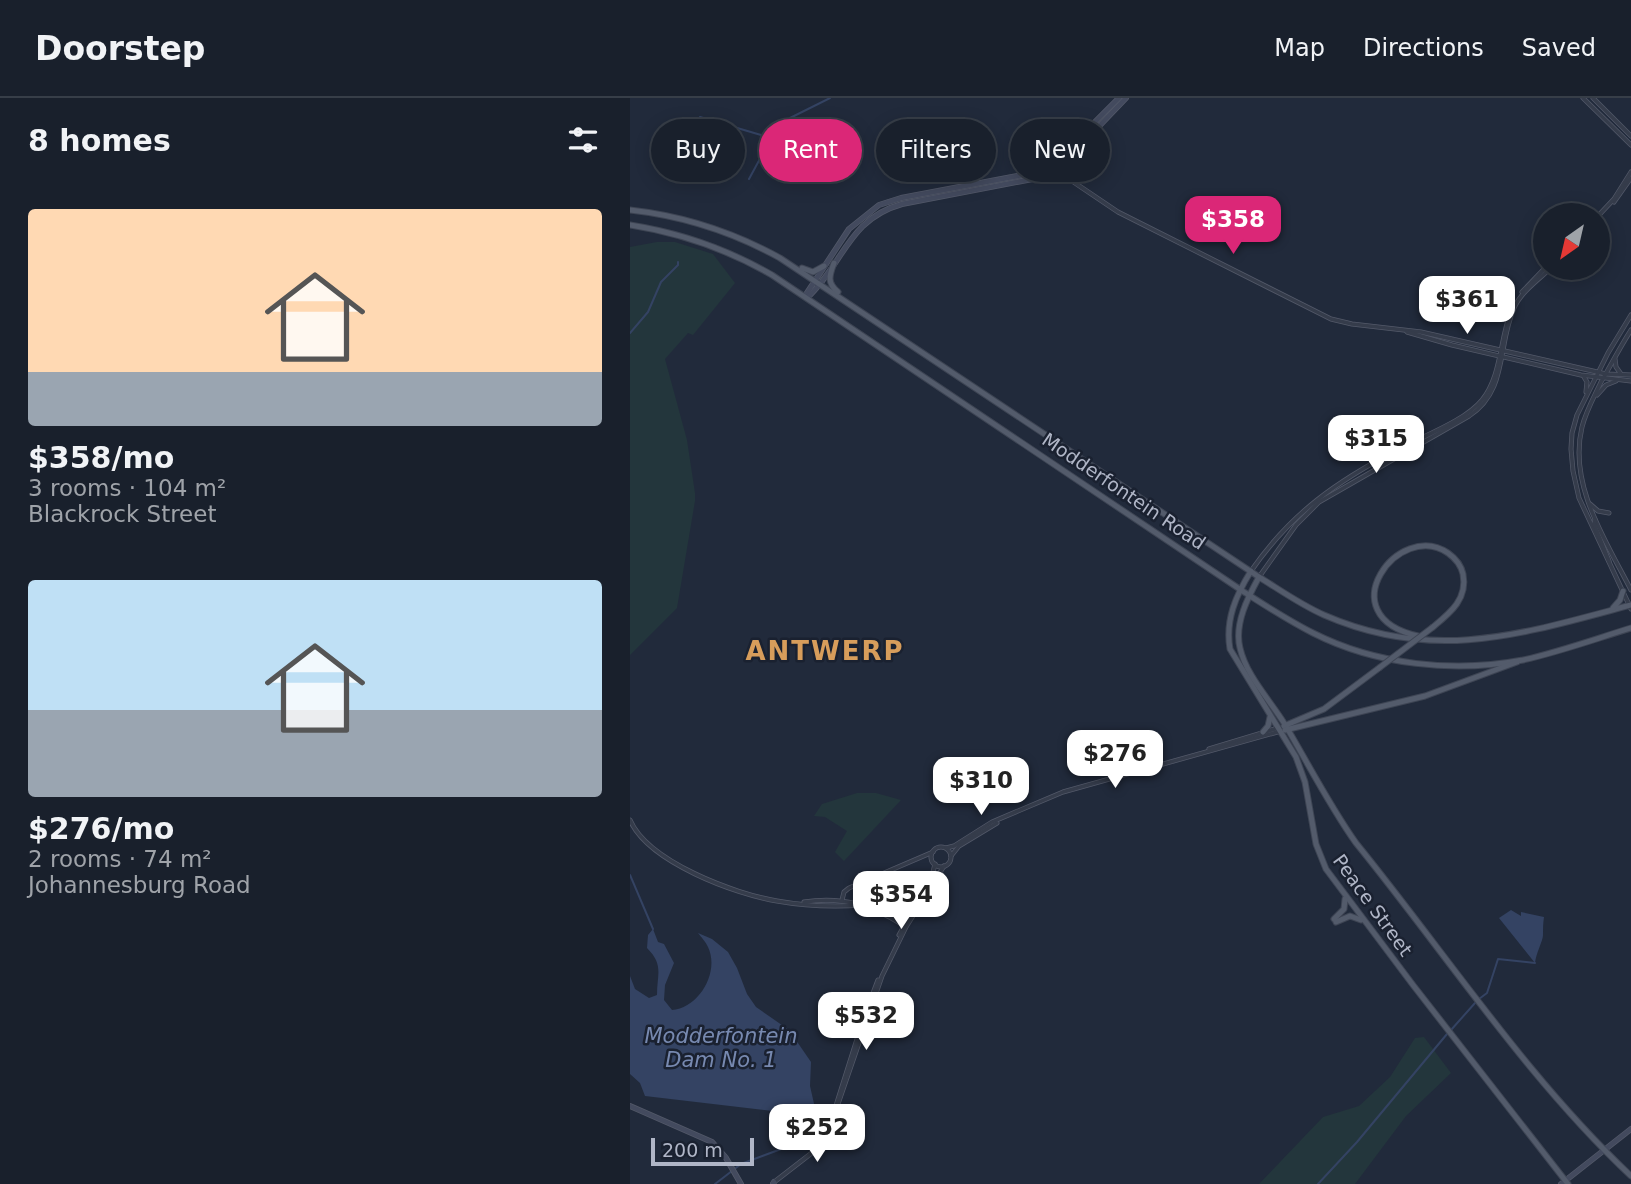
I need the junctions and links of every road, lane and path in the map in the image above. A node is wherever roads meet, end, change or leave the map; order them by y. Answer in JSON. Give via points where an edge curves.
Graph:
{"nodes":[{"id":1,"x":1119,"y":98,"type":"edge"},
{"id":2,"x":1126,"y":98,"type":"edge"},
{"id":3,"x":1583,"y":98,"type":"edge"},
{"id":4,"x":1593,"y":98,"type":"edge"},
{"id":5,"x":1098,"y":119,"type":"edge"},
{"id":6,"x":1106,"y":119,"type":"edge"},
{"id":7,"x":1631,"y":135,"type":"edge"},
{"id":8,"x":1631,"y":145,"type":"edge"},
{"id":9,"x":1631,"y":172,"type":"edge"},
{"id":10,"x":1010,"y":178,"type":"edge"},
{"id":11,"x":1631,"y":178,"type":"edge"},
{"id":12,"x":1016,"y":182,"type":"edge"},
{"id":13,"x":1074,"y":182,"type":"edge"},
{"id":14,"x":1610,"y":203,"type":"edge"},
{"id":15,"x":1610,"y":206,"type":"edge"},
{"id":16,"x":630,"y":210,"type":"edge"},
{"id":17,"x":630,"y":225,"type":"edge"},
{"id":18,"x":780,"y":258,"type":"junction"},
{"id":19,"x":834,"y":263,"type":"junction"},
{"id":20,"x":824,"y":266,"type":"junction"},
{"id":21,"x":1536,"y":280,"type":"edge"},
{"id":22,"x":818,"y":282,"type":"junction"},
{"id":23,"x":806,"y":297,"type":"junction"},
{"id":24,"x":1631,"y":315,"type":"edge"},
{"id":25,"x":877,"y":321,"type":"junction"},
{"id":26,"x":1631,"y":330,"type":"edge"},
{"id":27,"x":1501,"y":354,"type":"junction"},
{"id":28,"x":1615,"y":357,"type":"junction"},
{"id":29,"x":1598,"y":372,"type":"junction"},
{"id":30,"x":1581,"y":375,"type":"junction"},
{"id":31,"x":1623,"y":375,"type":"junction"},
{"id":32,"x":1631,"y":375,"type":"edge"},
{"id":33,"x":1605,"y":376,"type":"junction"},
{"id":34,"x":1595,"y":377,"type":"junction"},
{"id":35,"x":1618,"y":380,"type":"junction"},
{"id":36,"x":1631,"y":381,"type":"edge"},
{"id":37,"x":1591,"y":403,"type":"junction"},
{"id":38,"x":1581,"y":407,"type":"junction"},
{"id":39,"x":1588,"y":503,"type":"junction"},
{"id":40,"x":1609,"y":513,"type":"dead end"},
{"id":41,"x":1596,"y":519,"type":"junction"},
{"id":42,"x":1610,"y":567,"type":"junction"},
{"id":43,"x":1251,"y":571,"type":"junction"},
{"id":44,"x":1259,"y":577,"type":"junction"},
{"id":45,"x":1240,"y":589,"type":"junction"},
{"id":46,"x":1631,"y":590,"type":"edge"},
{"id":47,"x":1623,"y":591,"type":"junction"},
{"id":48,"x":1249,"y":595,"type":"junction"},
{"id":49,"x":1631,"y":606,"type":"edge"},
{"id":50,"x":1611,"y":610,"type":"junction"},
{"id":51,"x":1631,"y":628,"type":"edge"},
{"id":52,"x":1441,"y":641,"type":"junction"},
{"id":53,"x":1522,"y":660,"type":"junction"},
{"id":54,"x":1270,"y":714,"type":"junction"},
{"id":55,"x":1302,"y":726,"type":"junction"},
{"id":56,"x":1283,"y":728,"type":"junction"},
{"id":57,"x":1263,"y":732,"type":"junction"},
{"id":58,"x":1294,"y":742,"type":"junction"},
{"id":59,"x":1204,"y":751,"type":"junction"},
{"id":60,"x":1019,"y":811,"type":"junction"},
{"id":61,"x":630,"y":821,"type":"edge"},
{"id":62,"x":946,"y":848,"type":"junction"},
{"id":63,"x":933,"y":852,"type":"junction"},
{"id":64,"x":951,"y":856,"type":"junction"},
{"id":65,"x":920,"y":857,"type":"junction"},
{"id":66,"x":932,"y":859,"type":"junction"},
{"id":67,"x":935,"y":864,"type":"junction"},
{"id":68,"x":944,"y":866,"type":"junction"},
{"id":69,"x":930,"y":883,"type":"junction"},
{"id":70,"x":1341,"y":891,"type":"junction"},
{"id":71,"x":842,"y":900,"type":"junction"},
{"id":72,"x":810,"y":903,"type":"junction"},
{"id":73,"x":863,"y":905,"type":"junction"},
{"id":74,"x":911,"y":914,"type":"junction"},
{"id":75,"x":888,"y":915,"type":"junction"},
{"id":76,"x":905,"y":926,"type":"junction"},
{"id":77,"x":1368,"y":927,"type":"junction"},
{"id":78,"x":630,"y":1106,"type":"edge"},
{"id":79,"x":1631,"y":1129,"type":"edge"},
{"id":80,"x":1603,"y":1150,"type":"junction"},
{"id":81,"x":1631,"y":1176,"type":"edge"},
{"id":82,"x":741,"y":1182,"type":"edge"},
{"id":83,"x":773,"y":1183,"type":"edge"},
{"id":84,"x":1564,"y":1183,"type":"edge"}],
"edges":[{"from":1,"to":5,"type":"main road"},
{"from":2,"to":6,"type":"main road"},
{"from":3,"to":8,"type":"street"},
{"from":4,"to":7,"type":"street"},
{"from":9,"to":14,"type":"street"},
{"from":10,"to":20,"type":"main road","via":[[890,201],[849,229]]},
{"from":11,"to":15,"type":"street"},
{"from":12,"to":19,"type":"main road","via":[[889,207],[861,226]]},
{"from":13,"to":27,"type":"street","via":[[1131,219],[1324,317]]},
{"from":16,"to":18,"type":"main road","name":"Modderfontein Road","via":[[682,218]]},
{"from":17,"to":23,"type":"main road","name":"Modderfontein Road","via":[[710,244],[754,264]]},
{"from":18,"to":20,"type":"main road","via":[[810,271]]},
{"from":18,"to":22,"type":"main road","name":"Modderfontein Road"},
{"from":19,"to":22,"type":"main road"},
{"from":19,"to":25,"type":"main road","via":[[831,285]]},
{"from":20,"to":22,"type":"main road"},
{"from":21,"to":27,"type":"street","via":[[1514,307]]},
{"from":22,"to":23,"type":"main road"},
{"from":22,"to":25,"type":"main road","name":"Modderfontein Road"},
{"from":23,"to":45,"type":"main road","name":"Modderfontein Road"},
{"from":24,"to":29,"type":"street"},
{"from":25,"to":43,"type":"main road","name":"Modderfontein Road"},
{"from":26,"to":28,"type":"street"},
{"from":27,"to":29,"type":"street"},
{"from":27,"to":30,"type":"street"},
{"from":27,"to":43,"type":"street","via":[[1490,388],[1474,408],[1320,496]]},
{"from":27,"to":44,"type":"street","via":[[1494,388],[1478,410],[1319,502],[1296,525]]},
{"from":28,"to":31,"type":"street"},
{"from":28,"to":33,"type":"street"},
{"from":29,"to":33,"type":"street"},
{"from":29,"to":34,"type":"street"},
{"from":30,"to":34,"type":"street"},
{"from":30,"to":38,"type":"street","via":[[1588,384]]},
{"from":31,"to":32,"type":"street"},
{"from":31,"to":33,"type":"street"},
{"from":33,"to":34,"type":"street"},
{"from":33,"to":35,"type":"street"},
{"from":33,"to":37,"type":"street"},
{"from":34,"to":38,"type":"street"},
{"from":35,"to":36,"type":"street"},
{"from":35,"to":37,"type":"street","via":[[1604,387]]},
{"from":37,"to":39,"type":"street","via":[[1579,450]]},
{"from":38,"to":42,"type":"street","via":[[1572,433],[1573,471],[1586,518]]},
{"from":39,"to":40,"type":"street"},
{"from":39,"to":41,"type":"street"},
{"from":41,"to":42,"type":"street"},
{"from":41,"to":46,"type":"street"},
{"from":42,"to":47,"type":"street"},
{"from":43,"to":44,"type":"main road","name":"Modderfontein Road"},
{"from":43,"to":45,"type":"main road","name":"Peace Street"},
{"from":44,"to":48,"type":"main road"},
{"from":44,"to":52,"type":"main road","name":"Modderfontein Road","via":[[1342,622],[1395,636]]},
{"from":45,"to":48,"type":"main road","name":"Modderfontein Road"},
{"from":45,"to":54,"type":"main road","name":"Peace Street","via":[[1228,630],[1230,649]]},
{"from":47,"to":49,"type":"street"},
{"from":47,"to":50,"type":"main road"},
{"from":48,"to":53,"type":"main road","name":"Modderfontein Road","via":[[1312,633],[1374,655],[1433,665]]},
{"from":48,"to":56,"type":"main road","name":"Peace Street","via":[[1240,627],[1240,649]]},
{"from":49,"to":50,"type":"main road","name":"Modderfontein Road"},
{"from":50,"to":52,"type":"main road","name":"Modderfontein Road","via":[[1506,637]]},
{"from":51,"to":53,"type":"main road","name":"Modderfontein Road"},
{"from":52,"to":56,"type":"main road","bridge":true,"via":[[1400,631],[1378,613],[1376,583],[1386,565],[1403,552],[1434,547],[1456,561],[1464,583],[1456,607],[1433,627],[1379,668],[1324,709]]},
{"from":53,"to":55,"type":"main road","via":[[1425,696]]},
{"from":54,"to":56,"type":"main road","name":"Peace Street"},
{"from":54,"to":57,"type":"main road"},
{"from":55,"to":56,"type":"main road"},
{"from":55,"to":58,"type":"main road"},
{"from":56,"to":57,"type":"street"},
{"from":56,"to":58,"type":"main road","name":"Peace Street"},
{"from":56,"to":59,"type":"street"},
{"from":56,"to":70,"type":"main road","name":"Peace Street","via":[[1305,782],[1320,858]]},
{"from":57,"to":59,"type":"street"},
{"from":58,"to":80,"type":"main road","name":"Peace Street","via":[[1356,843],[1531,1069]]},
{"from":59,"to":60,"type":"street","via":[[1077,788]]},
{"from":60,"to":62,"type":"street"},
{"from":60,"to":64,"type":"street"},
{"from":61,"to":72,"type":"street","via":[[654,849],[684,867],[760,897]]},
{"from":62,"to":63,"type":"street"},
{"from":62,"to":64,"type":"street"},
{"from":63,"to":65,"type":"street"},
{"from":63,"to":66,"type":"street"},
{"from":64,"to":68,"type":"street"},
{"from":65,"to":66,"type":"street"},
{"from":65,"to":71,"type":"street","via":[[849,888]]},
{"from":66,"to":67,"type":"street"},
{"from":67,"to":68,"type":"street"},
{"from":67,"to":69,"type":"street"},
{"from":68,"to":69,"type":"street"},
{"from":69,"to":74,"type":"street"},
{"from":69,"to":76,"type":"street"},
{"from":70,"to":77,"type":"main road","name":"Peace Street"},
{"from":70,"to":77,"type":"main road","via":[[1346,906],[1335,920],[1354,916]]},
{"from":71,"to":72,"type":"street"},
{"from":71,"to":73,"type":"street"},
{"from":72,"to":73,"type":"street"},
{"from":73,"to":75,"type":"street"},
{"from":74,"to":75,"type":"street","via":[[899,919]]},
{"from":74,"to":76,"type":"street"},
{"from":75,"to":76,"type":"street"},
{"from":76,"to":83,"type":"street","via":[[871,1002],[833,1121],[819,1145]]},
{"from":77,"to":84,"type":"main road","name":"Peace Street"},
{"from":78,"to":82,"type":"main road","via":[[707,1138]]},
{"from":79,"to":80,"type":"main road"},
{"from":80,"to":81,"type":"main road","name":"Peace Street"},
{"from":80,"to":84,"type":"main road"}]}
